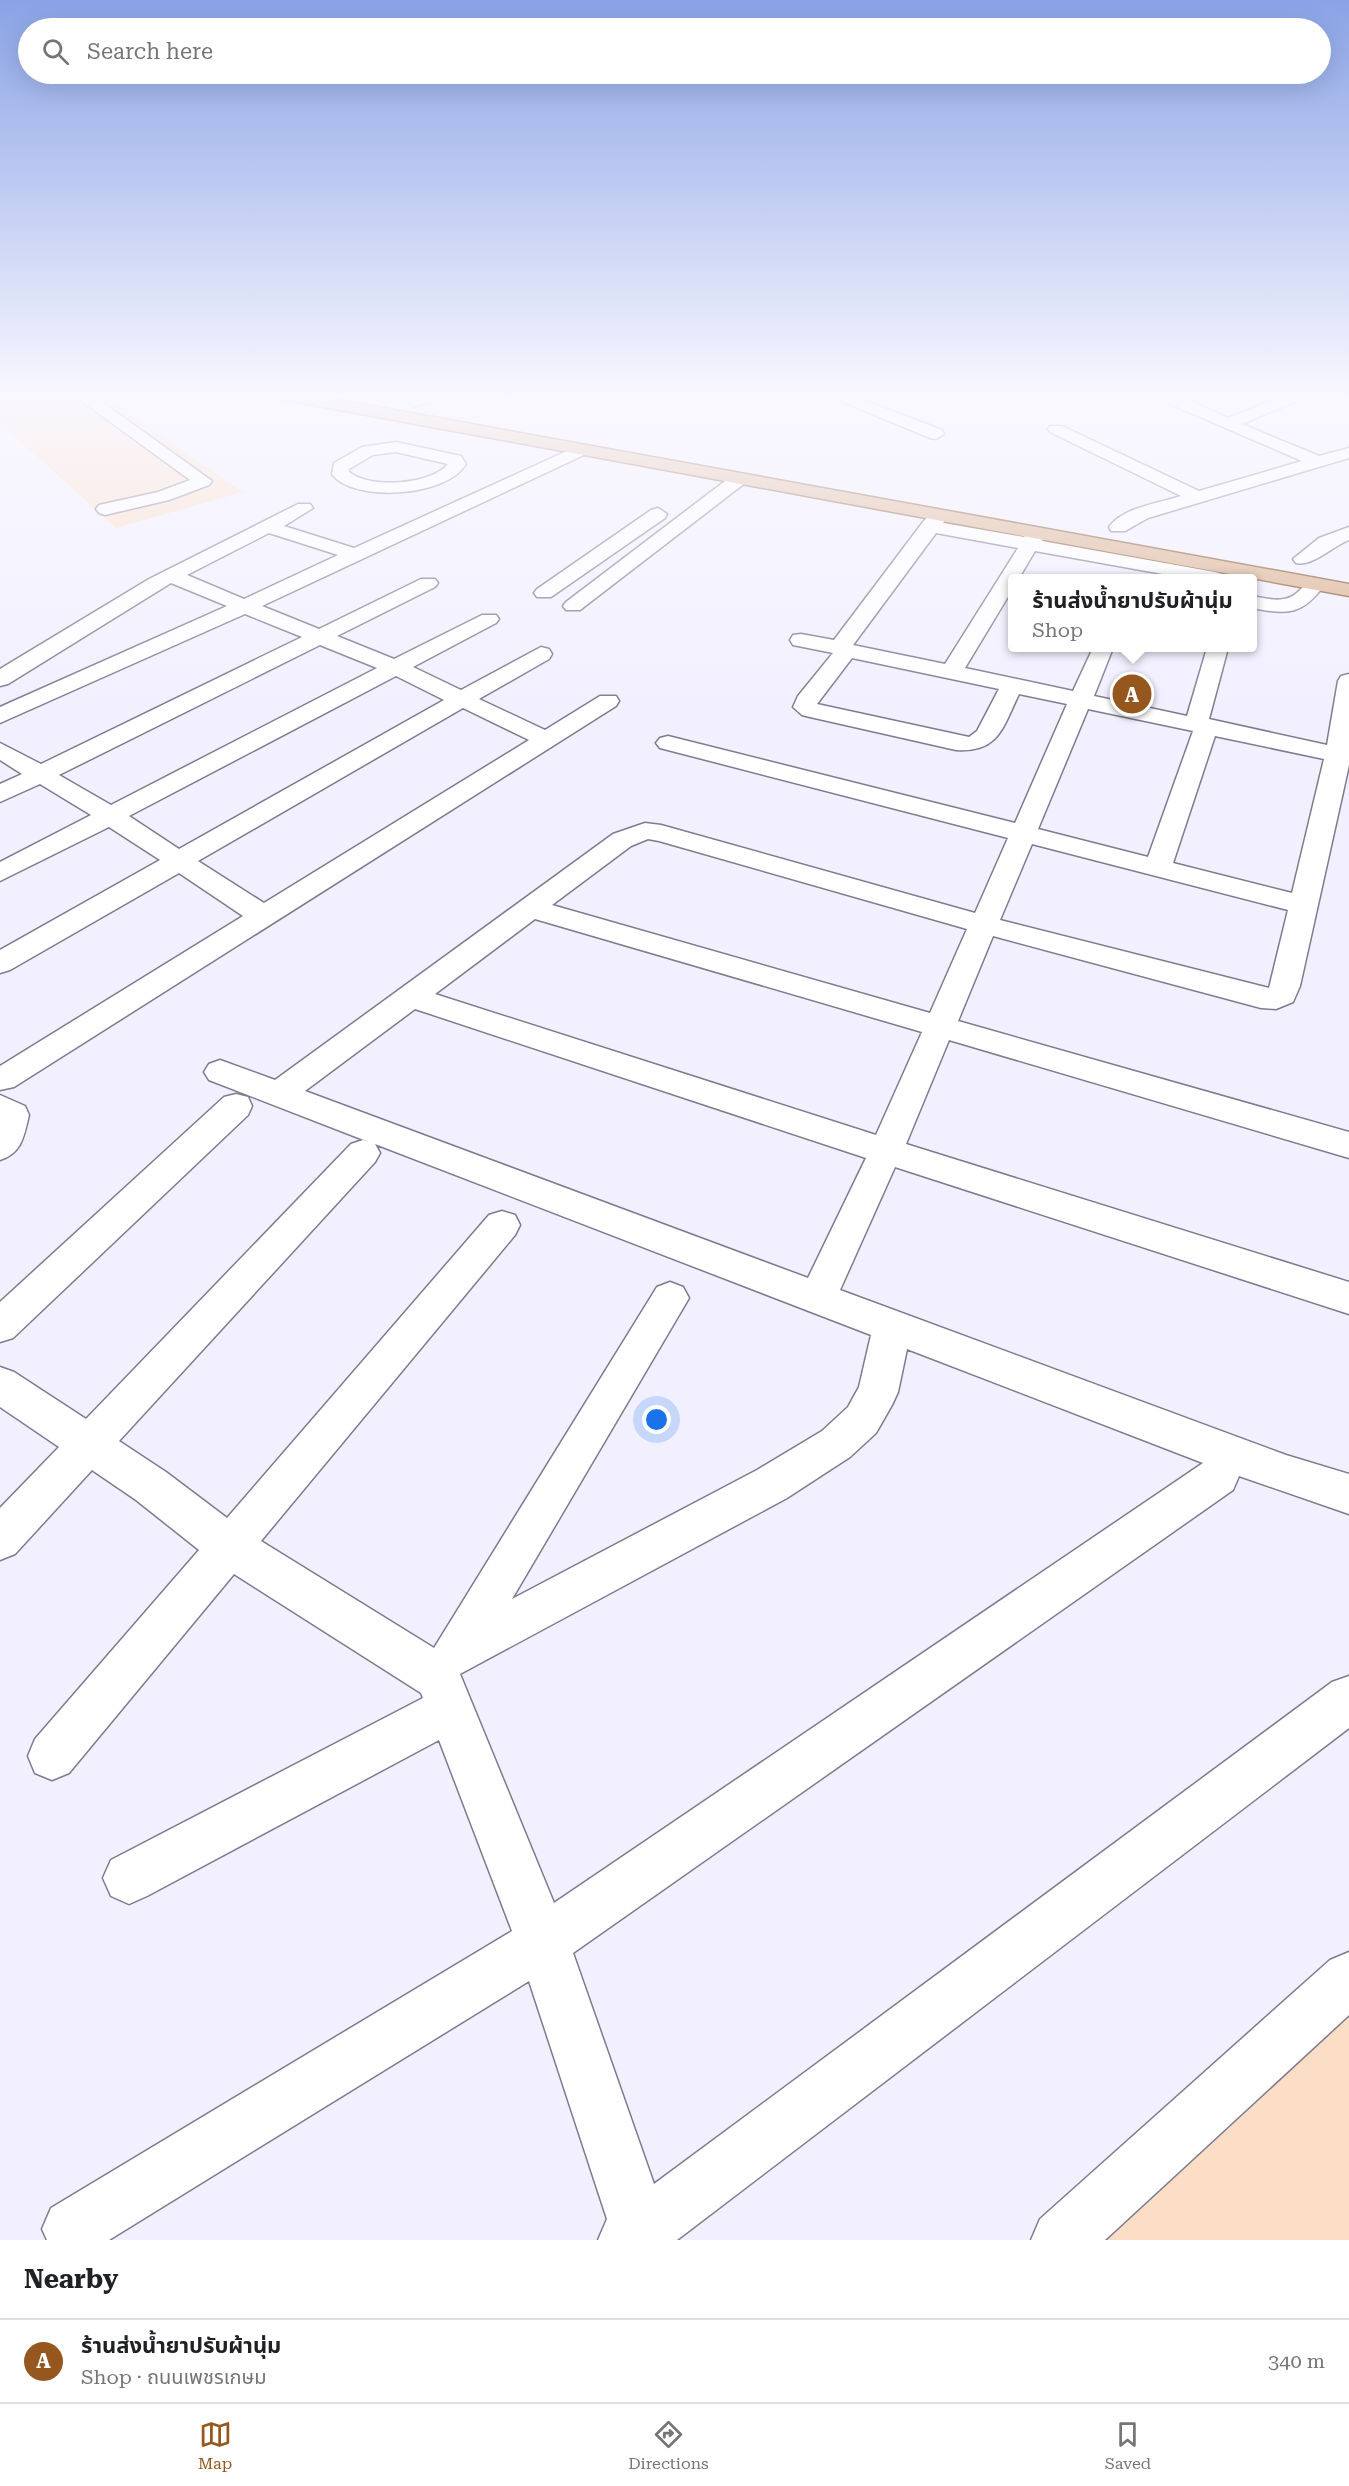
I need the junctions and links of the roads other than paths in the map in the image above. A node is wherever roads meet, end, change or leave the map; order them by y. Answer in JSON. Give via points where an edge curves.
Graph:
{"nodes":[{"id":1,"x":153,"y":499,"type":"edge"},
{"id":2,"x":474,"y":499,"type":"edge"},
{"id":3,"x":713,"y":499,"type":"edge"},
{"id":4,"x":848,"y":499,"type":"edge"},
{"id":5,"x":951,"y":499,"type":"edge"},
{"id":6,"x":1197,"y":499,"type":"edge"},
{"id":7,"x":677,"y":501,"type":"dead end"},
{"id":8,"x":304,"y":508,"type":"dead end"},
{"id":9,"x":1005,"y":508,"type":"dead end"},
{"id":10,"x":105,"y":509,"type":"dead end"},
{"id":11,"x":934,"y":521,"type":"junction"},
{"id":12,"x":1095,"y":524,"type":"dead end"},
{"id":13,"x":266,"y":526,"type":"junction"},
{"id":14,"x":1118,"y":528,"type":"junction"},
{"id":15,"x":1148,"y":532,"type":"dead end"},
{"id":16,"x":1349,"y":532,"type":"edge"},
{"id":17,"x":1033,"y":539,"type":"junction"},
{"id":18,"x":353,"y":554,"type":"junction"},
{"id":19,"x":1280,"y":556,"type":"dead end"},
{"id":20,"x":1303,"y":560,"type":"junction"},
{"id":21,"x":1326,"y":564,"type":"dead end"},
{"id":22,"x":1139,"y":566,"type":"edge"},
{"id":23,"x":1012,"y":574,"type":"edge"},
{"id":24,"x":1186,"y":574,"type":"edge"},
{"id":25,"x":1231,"y":574,"type":"edge"},
{"id":26,"x":171,"y":576,"type":"junction"},
{"id":27,"x":1257,"y":577,"type":"edge"},
{"id":28,"x":1008,"y":580,"type":"edge"},
{"id":29,"x":428,"y":583,"type":"dead end"},
{"id":30,"x":1315,"y":584,"type":"junction"},
{"id":31,"x":1349,"y":590,"type":"edge"},
{"id":32,"x":544,"y":593,"type":"dead end"},
{"id":33,"x":1257,"y":603,"type":"edge"},
{"id":34,"x":247,"y":605,"type":"junction"},
{"id":35,"x":573,"y":606,"type":"dead end"},
{"id":36,"x":489,"y":619,"type":"dead end"},
{"id":37,"x":321,"y":636,"type":"junction"},
{"id":38,"x":801,"y":640,"type":"dead end"},
{"id":39,"x":843,"y":649,"type":"junction"},
{"id":40,"x":1101,"y":652,"type":"edge"},
{"id":41,"x":1217,"y":652,"type":"edge"},
{"id":42,"x":541,"y":654,"type":"dead end"},
{"id":43,"x":396,"y":668,"type":"junction"},
{"id":44,"x":952,"y":671,"type":"junction"},
{"id":45,"x":0,"y":679,"type":"edge"},
{"id":46,"x":1349,"y":681,"type":"edge"},
{"id":47,"x":1013,"y":684,"type":"junction"},
{"id":48,"x":461,"y":699,"type":"junction"},
{"id":49,"x":1080,"y":699,"type":"junction"},
{"id":50,"x":608,"y":701,"type":"dead end"},
{"id":51,"x":0,"y":716,"type":"edge"},
{"id":52,"x":1202,"y":725,"type":"junction"},
{"id":53,"x":546,"y":739,"type":"junction"},
{"id":54,"x":668,"y":743,"type":"dead end"},
{"id":55,"x":0,"y":750,"type":"edge"},
{"id":56,"x":1343,"y":757,"type":"edge"},
{"id":57,"x":39,"y":774,"type":"junction"},
{"id":58,"x":0,"y":794,"type":"edge"},
{"id":59,"x":109,"y":815,"type":"junction"},
{"id":60,"x":1025,"y":832,"type":"junction"},
{"id":61,"x":178,"y":861,"type":"junction"},
{"id":62,"x":1157,"y":869,"type":"junction"},
{"id":63,"x":0,"y":873,"type":"edge"},
{"id":64,"x":1304,"y":905,"type":"junction"},
{"id":65,"x":530,"y":908,"type":"junction"},
{"id":66,"x":262,"y":915,"type":"junction"},
{"id":67,"x":982,"y":924,"type":"junction"},
{"id":68,"x":0,"y":963,"type":"edge"},
{"id":69,"x":408,"y":996,"type":"junction"},
{"id":70,"x":938,"y":1026,"type":"junction"},
{"id":71,"x":220,"y":1072,"type":"dead end"},
{"id":72,"x":2,"y":1093,"type":"edge"},
{"id":73,"x":279,"y":1094,"type":"junction"},
{"id":74,"x":236,"y":1106,"type":"dead end"},
{"id":75,"x":1349,"y":1145,"type":"edge"},
{"id":76,"x":0,"y":1147,"type":"edge"},
{"id":77,"x":886,"y":1151,"type":"junction"},
{"id":78,"x":363,"y":1153,"type":"dead end"},
{"id":79,"x":502,"y":1225,"type":"dead end"},
{"id":80,"x":670,"y":1298,"type":"dead end"},
{"id":81,"x":1349,"y":1298,"type":"edge"},
{"id":82,"x":817,"y":1299,"type":"junction"},
{"id":83,"x":893,"y":1324,"type":"junction"},
{"id":84,"x":0,"y":1326,"type":"edge"},
{"id":85,"x":0,"y":1385,"type":"edge"},
{"id":86,"x":90,"y":1445,"type":"junction"},
{"id":87,"x":1218,"y":1476,"type":"dead end"},
{"id":88,"x":1349,"y":1494,"type":"edge"},
{"id":89,"x":0,"y":1539,"type":"edge"},
{"id":90,"x":230,"y":1547,"type":"junction"},
{"id":91,"x":448,"y":1679,"type":"junction"},
{"id":92,"x":1349,"y":1699,"type":"edge"},
{"id":93,"x":52,"y":1756,"type":"dead end"},
{"id":94,"x":129,"y":1878,"type":"dead end"},
{"id":95,"x":543,"y":1942,"type":"junction"},
{"id":96,"x":1349,"y":1979,"type":"edge"},
{"id":97,"x":72,"y":2229,"type":"dead end"},
{"id":98,"x":635,"y":2235,"type":"edge"},
{"id":99,"x":1061,"y":2240,"type":"edge"}],
"edges":[{"from":1,"to":10,"type":"street"},
{"from":2,"to":18,"type":"street"},
{"from":3,"to":35,"type":"street"},
{"from":4,"to":11,"type":"main road","via":[[912,510]]},
{"from":5,"to":9,"type":"main road"},
{"from":6,"to":14,"type":"street","via":[[1142,514]]},
{"from":7,"to":32,"type":"street"},
{"from":8,"to":13,"type":"street"},
{"from":11,"to":17,"type":"street"},
{"from":11,"to":39,"type":"street"},
{"from":12,"to":14,"type":"main road"},
{"from":13,"to":18,"type":"street"},
{"from":13,"to":26,"type":"street"},
{"from":14,"to":15,"type":"main road"},
{"from":16,"to":20,"type":"street","via":[[1326,542]]},
{"from":17,"to":22,"type":"street"},
{"from":17,"to":23,"type":"street"},
{"from":18,"to":34,"type":"street"},
{"from":19,"to":20,"type":"main road"},
{"from":20,"to":21,"type":"main road"},
{"from":22,"to":24,"type":"street"},
{"from":22,"to":25,"type":"main road"},
{"from":26,"to":34,"type":"street"},
{"from":26,"to":45,"type":"street"},
{"from":27,"to":30,"type":"main road"},
{"from":28,"to":44,"type":"street"},
{"from":29,"to":37,"type":"street"},
{"from":30,"to":31,"type":"main road"},
{"from":30,"to":33,"type":"street","via":[[1306,598],[1290,607]]},
{"from":34,"to":37,"type":"street"},
{"from":34,"to":51,"type":"street"},
{"from":36,"to":43,"type":"street"},
{"from":37,"to":43,"type":"street"},
{"from":37,"to":57,"type":"street"},
{"from":38,"to":39,"type":"street"},
{"from":39,"to":44,"type":"street"},
{"from":39,"to":47,"type":"street","via":[[806,701],[805,707],[810,710],[974,744],[987,735]]},
{"from":40,"to":49,"type":"street"},
{"from":41,"to":52,"type":"street"},
{"from":42,"to":48,"type":"street"},
{"from":43,"to":48,"type":"street"},
{"from":43,"to":59,"type":"street"},
{"from":44,"to":47,"type":"street"},
{"from":46,"to":56,"type":"street"},
{"from":47,"to":49,"type":"street"},
{"from":48,"to":53,"type":"street"},
{"from":48,"to":61,"type":"street"},
{"from":49,"to":52,"type":"street"},
{"from":49,"to":60,"type":"street"},
{"from":50,"to":53,"type":"street"},
{"from":52,"to":56,"type":"street"},
{"from":52,"to":62,"type":"street"},
{"from":53,"to":66,"type":"street"},
{"from":54,"to":60,"type":"street"},
{"from":55,"to":57,"type":"street"},
{"from":56,"to":64,"type":"street"},
{"from":57,"to":58,"type":"street"},
{"from":57,"to":59,"type":"street"},
{"from":59,"to":61,"type":"street"},
{"from":59,"to":63,"type":"street"},
{"from":60,"to":62,"type":"street"},
{"from":60,"to":67,"type":"street"},
{"from":61,"to":66,"type":"street"},
{"from":61,"to":68,"type":"street"},
{"from":62,"to":64,"type":"street"},
{"from":64,"to":67,"type":"street","via":[[1286,986],[1276,999]]},
{"from":65,"to":67,"type":"street","via":[[621,840],[645,831]]},
{"from":65,"to":69,"type":"street"},
{"from":65,"to":70,"type":"street"},
{"from":66,"to":72,"type":"street"},
{"from":67,"to":70,"type":"street"},
{"from":69,"to":73,"type":"street"},
{"from":69,"to":77,"type":"street"},
{"from":70,"to":75,"type":"street"},
{"from":70,"to":77,"type":"street"},
{"from":71,"to":73,"type":"street"},
{"from":72,"to":76,"type":"street","via":[[13,1115],[6,1141]]},
{"from":73,"to":82,"type":"street"},
{"from":74,"to":84,"type":"street"},
{"from":77,"to":81,"type":"street"},
{"from":77,"to":82,"type":"street"},
{"from":78,"to":86,"type":"street"},
{"from":79,"to":90,"type":"street"},
{"from":80,"to":91,"type":"street"},
{"from":82,"to":83,"type":"street"},
{"from":83,"to":88,"type":"street","via":[[1286,1474]]},
{"from":83,"to":91,"type":"street","via":[[878,1392],[862,1420],[836,1444]]},
{"from":85,"to":86,"type":"street"},
{"from":86,"to":89,"type":"street"},
{"from":86,"to":90,"type":"street"},
{"from":87,"to":95,"type":"street"},
{"from":90,"to":91,"type":"street"},
{"from":90,"to":93,"type":"street"},
{"from":91,"to":94,"type":"street"},
{"from":91,"to":95,"type":"street"},
{"from":92,"to":98,"type":"street"},
{"from":95,"to":97,"type":"street"},
{"from":95,"to":98,"type":"street"},
{"from":96,"to":99,"type":"street"}]}
